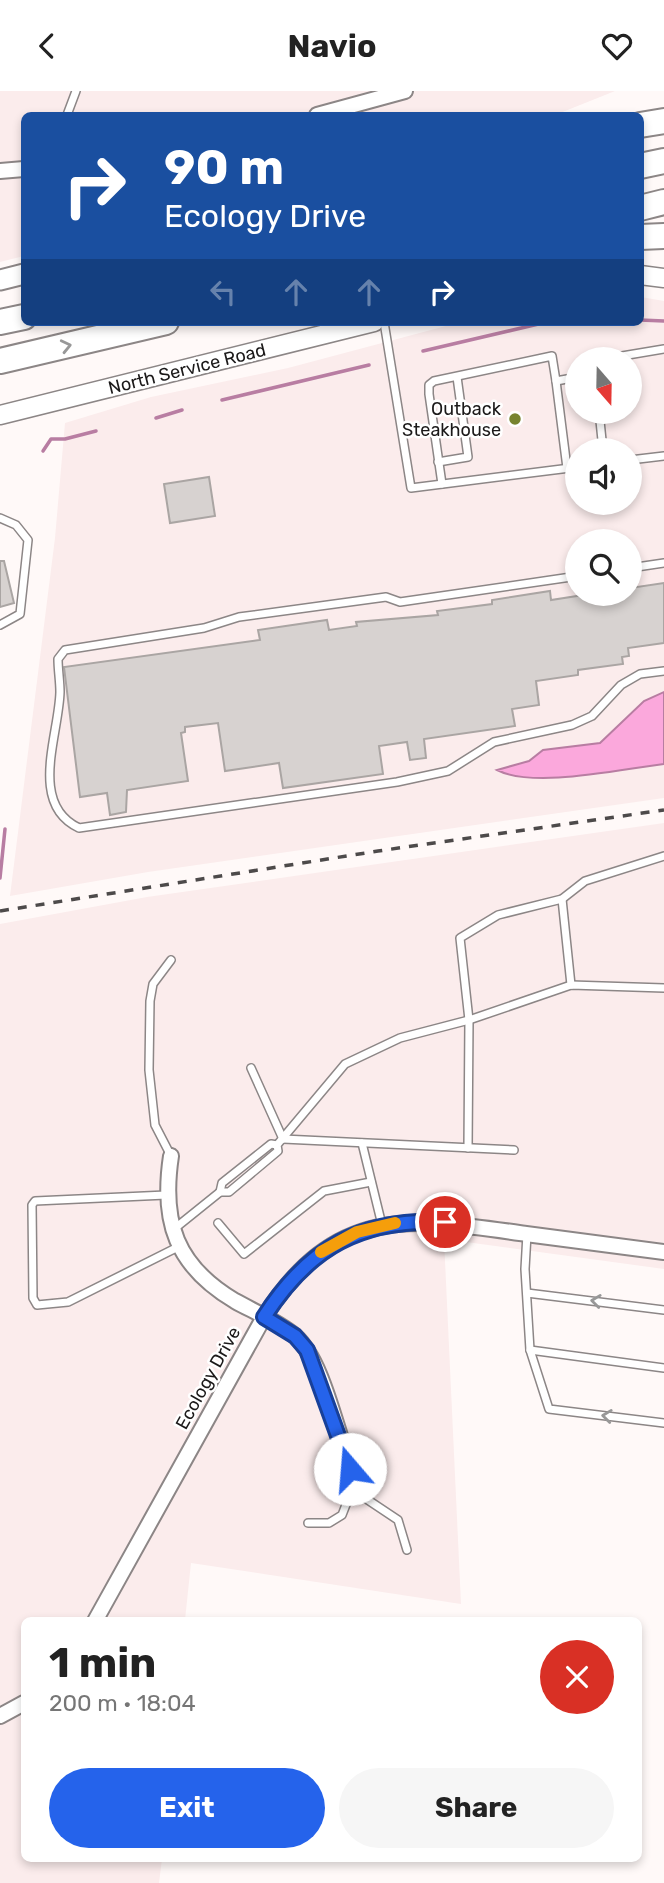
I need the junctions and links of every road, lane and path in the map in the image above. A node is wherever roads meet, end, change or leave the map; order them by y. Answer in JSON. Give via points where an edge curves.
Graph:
{"nodes":[{"id":1,"x":76,"y":91,"type":"edge"},
{"id":2,"x":405,"y":91,"type":"edge"},
{"id":3,"x":354,"y":111,"type":"edge"},
{"id":4,"x":68,"y":112,"type":"edge"},
{"id":5,"x":664,"y":114,"type":"edge"},
{"id":6,"x":644,"y":119,"type":"edge"},
{"id":7,"x":664,"y":121,"type":"edge"},
{"id":8,"x":644,"y":124,"type":"edge"},
{"id":9,"x":664,"y":161,"type":"edge"},
{"id":10,"x":644,"y":165,"type":"edge"},
{"id":11,"x":21,"y":169,"type":"edge"},
{"id":12,"x":0,"y":171,"type":"edge"},
{"id":13,"x":664,"y":202,"type":"edge"},
{"id":14,"x":644,"y":207,"type":"edge"},
{"id":15,"x":664,"y":236,"type":"edge"},
{"id":16,"x":644,"y":237,"type":"edge"},
{"id":17,"x":21,"y":275,"type":"edge"},
{"id":18,"x":644,"y":276,"type":"edge"},
{"id":19,"x":664,"y":278,"type":"edge"},
{"id":20,"x":0,"y":280,"type":"edge"},
{"id":21,"x":21,"y":318,"type":"edge"},
{"id":22,"x":0,"y":323,"type":"edge"},
{"id":23,"x":149,"y":326,"type":"edge"},
{"id":24,"x":358,"y":326,"type":"edge"},
{"id":25,"x":385,"y":326,"type":"edge"},
{"id":26,"x":664,"y":349,"type":"edge"},
{"id":27,"x":642,"y":353,"type":"edge"},
{"id":28,"x":0,"y":361,"type":"edge"},
{"id":29,"x":457,"y":377,"type":"junction"},
{"id":30,"x":565,"y":379,"type":"edge"},
{"id":31,"x":556,"y":381,"type":"junction"},
{"id":32,"x":0,"y":415,"type":"edge"},
{"id":33,"x":565,"y":452,"type":"edge"},
{"id":34,"x":664,"y":456,"type":"edge"},
{"id":35,"x":642,"y":459,"type":"edge"},
{"id":36,"x":438,"y":462,"type":"junction"},
{"id":37,"x":565,"y":468,"type":"edge"},
{"id":38,"x":442,"y":484,"type":"junction"},
{"id":39,"x":0,"y":518,"type":"edge"},
{"id":40,"x":664,"y":563,"type":"edge"},
{"id":41,"x":642,"y":566,"type":"edge"},
{"id":42,"x":565,"y":578,"type":"edge"},
{"id":43,"x":0,"y":625,"type":"edge"},
{"id":44,"x":664,"y":670,"type":"edge"},
{"id":45,"x":664,"y":856,"type":"edge"},
{"id":46,"x":562,"y":899,"type":"junction"},
{"id":47,"x":171,"y":960,"type":"dead end"},
{"id":48,"x":571,"y":985,"type":"junction"},
{"id":49,"x":664,"y":988,"type":"edge"},
{"id":50,"x":468,"y":1020,"type":"junction"},
{"id":51,"x":250,"y":1068,"type":"dead end"},
{"id":52,"x":280,"y":1142,"type":"junction"},
{"id":53,"x":362,"y":1143,"type":"junction"},
{"id":54,"x":468,"y":1148,"type":"junction"},
{"id":55,"x":514,"y":1150,"type":"dead end"},
{"id":56,"x":171,"y":1156,"type":"joint"},
{"id":57,"x":371,"y":1182,"type":"junction"},
{"id":58,"x":166,"y":1195,"type":"junction"},
{"id":59,"x":218,"y":1223,"type":"dead end"},
{"id":60,"x":382,"y":1225,"type":"junction"},
{"id":61,"x":172,"y":1231,"type":"junction"},
{"id":62,"x":527,"y":1234,"type":"junction"},
{"id":63,"x":180,"y":1246,"type":"junction"},
{"id":64,"x":664,"y":1252,"type":"edge"},
{"id":65,"x":527,"y":1293,"type":"junction"},
{"id":66,"x":664,"y":1310,"type":"edge"},
{"id":67,"x":264,"y":1317,"type":"junction"},
{"id":68,"x":530,"y":1350,"type":"junction"},
{"id":69,"x":664,"y":1368,"type":"edge"},
{"id":70,"x":664,"y":1423,"type":"edge"},
{"id":71,"x":346,"y":1454,"type":"joint"},
{"id":72,"x":354,"y":1484,"type":"junction"},
{"id":73,"x":308,"y":1523,"type":"dead end"},
{"id":74,"x":407,"y":1550,"type":"dead end"},
{"id":75,"x":97,"y":1617,"type":"edge"},
{"id":76,"x":21,"y":1705,"type":"edge"},
{"id":77,"x":0,"y":1716,"type":"edge"}],
"edges":[{"from":1,"to":4,"type":"lane"},
{"from":2,"to":3,"type":"street"},
{"from":5,"to":6,"type":"main road"},
{"from":7,"to":8,"type":"highway"},
{"from":9,"to":10,"type":"highway"},
{"from":11,"to":12,"type":"street"},
{"from":13,"to":14,"type":"highway"},
{"from":15,"to":16,"type":"highway"},
{"from":17,"to":20,"type":"main road"},
{"from":18,"to":19,"type":"street"},
{"from":21,"to":22,"type":"highway"},
{"from":28,"to":23,"type":"highway","one_way":true},
{"from":24,"to":32,"type":"street","name":"North Service Road"},
{"from":25,"to":38,"type":"lane","via":[[411,488]]},
{"from":26,"to":27,"type":"lane"},
{"from":29,"to":31,"type":"lane","via":[[552,356]]},
{"from":29,"to":36,"type":"lane","via":[[429,385]]},
{"from":29,"to":36,"type":"lane","via":[[468,457]]},
{"from":30,"to":31,"type":"lane"},
{"from":31,"to":33,"type":"lane"},
{"from":34,"to":35,"type":"lane"},
{"from":36,"to":38,"type":"lane"},
{"from":37,"to":38,"type":"lane"},
{"from":39,"to":43,"type":"lane","via":[[16,525],[28,540],[20,614]]},
{"from":40,"to":41,"type":"lane"},
{"from":42,"to":44,"type":"lane","via":[[239,617],[204,628],[65,650],[58,659],[60,691],[49,779],[55,806],[63,821],[79,828],[448,771],[494,742],[572,725],[592,716],[621,685],[640,674]]},
{"from":45,"to":46,"type":"lane","via":[[585,881]]},
{"from":46,"to":48,"type":"lane"},
{"from":46,"to":50,"type":"lane","via":[[498,915],[460,938]]},
{"from":47,"to":56,"type":"lane","via":[[153,984],[149,1070],[155,1125]]},
{"from":48,"to":49,"type":"lane"},
{"from":48,"to":50,"type":"lane"},
{"from":50,"to":52,"type":"lane","via":[[400,1038],[345,1064]]},
{"from":50,"to":54,"type":"lane"},
{"from":51,"to":52,"type":"lane"},
{"from":52,"to":53,"type":"lane"},
{"from":52,"to":61,"type":"lane","via":[[271,1144],[222,1183],[220,1192]]},
{"from":53,"to":54,"type":"lane"},
{"from":53,"to":57,"type":"lane"},
{"from":54,"to":55,"type":"lane"},
{"from":56,"to":58,"type":"street"},
{"from":57,"to":59,"type":"lane","via":[[324,1191],[244,1254]]},
{"from":57,"to":60,"type":"lane"},
{"from":58,"to":61,"type":"street"},
{"from":58,"to":63,"type":"lane","via":[[35,1201],[33,1298],[37,1305],[68,1302]]},
{"from":60,"to":62,"type":"street","name":"Ecology Drive","via":[[445,1222]]},
{"from":60,"to":67,"type":"street","name":"Ecology Drive","via":[[357,1232],[314,1256],[281,1290]]},
{"from":61,"to":63,"type":"street"},
{"from":62,"to":64,"type":"street","name":"Ecology Drive"},
{"from":62,"to":65,"type":"lane"},
{"from":63,"to":67,"type":"street","via":[[194,1269],[214,1288]]},
{"from":66,"to":65,"type":"lane","one_way":true},
{"from":65,"to":68,"type":"lane"},
{"from":67,"to":71,"type":"street","via":[[295,1336],[307,1350]]},
{"from":67,"to":75,"type":"street","name":"Ecology Drive"},
{"from":68,"to":69,"type":"lane"},
{"from":70,"to":68,"type":"lane","one_way":true,"via":[[550,1409]]},
{"from":71,"to":72,"type":"lane"},
{"from":72,"to":73,"type":"lane","via":[[342,1515],[329,1523]]},
{"from":72,"to":74,"type":"lane","via":[[398,1520]]},
{"from":76,"to":77,"type":"street"}]}
